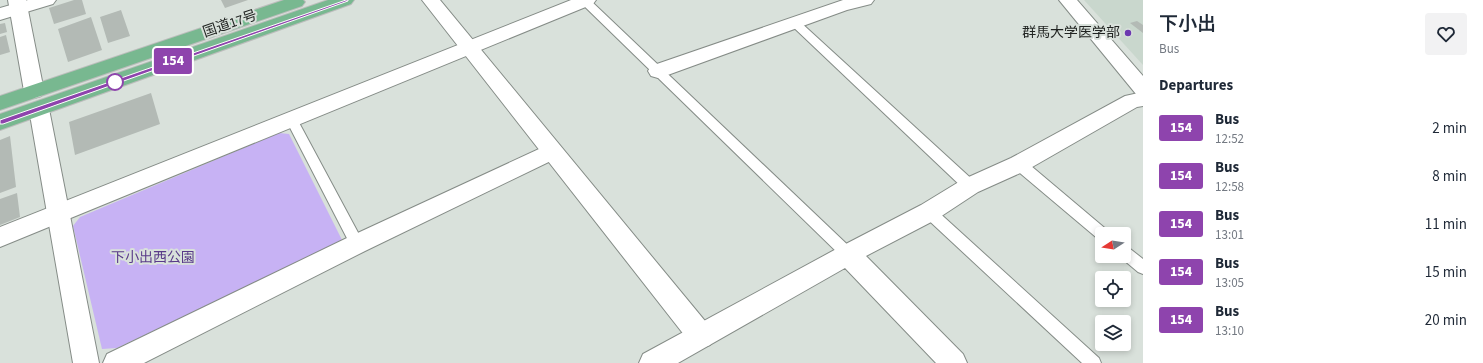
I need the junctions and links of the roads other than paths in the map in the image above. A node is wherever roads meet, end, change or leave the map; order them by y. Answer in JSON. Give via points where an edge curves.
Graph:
{"nodes":[{"id":1,"x":47,"y":0,"type":"edge"},
{"id":2,"x":301,"y":0,"type":"edge"},
{"id":3,"x":346,"y":0,"type":"edge"},
{"id":4,"x":431,"y":0,"type":"edge"},
{"id":5,"x":865,"y":0,"type":"edge"},
{"id":6,"x":1068,"y":0,"type":"edge"},
{"id":7,"x":586,"y":1,"type":"edge"},
{"id":8,"x":838,"y":3,"type":"edge"},
{"id":9,"x":18,"y":4,"type":"edge"},
{"id":10,"x":0,"y":14,"type":"edge"},
{"id":11,"x":794,"y":22,"type":"junction"},
{"id":12,"x":469,"y":48,"type":"junction"},
{"id":13,"x":658,"y":70,"type":"junction"},
{"id":14,"x":1143,"y":90,"type":"edge"},
{"id":15,"x":1143,"y":99,"type":"edge"},
{"id":16,"x":36,"y":100,"type":"junction"},
{"id":17,"x":0,"y":103,"type":"edge"},
{"id":18,"x":292,"y":120,"type":"junction"},
{"id":19,"x":0,"y":122,"type":"edge"},
{"id":20,"x":552,"y":151,"type":"junction"},
{"id":21,"x":1019,"y":164,"type":"junction"},
{"id":22,"x":970,"y":186,"type":"junction"},
{"id":23,"x":929,"y":212,"type":"junction"},
{"id":24,"x":58,"y":214,"type":"junction"},
{"id":25,"x":1095,"y":228,"type":"edge"},
{"id":26,"x":0,"y":237,"type":"edge"},
{"id":27,"x":356,"y":244,"type":"junction"},
{"id":28,"x":848,"y":254,"type":"junction"},
{"id":29,"x":1131,"y":258,"type":"edge"},
{"id":30,"x":1143,"y":268,"type":"edge"},
{"id":31,"x":701,"y":336,"type":"junction"},
{"id":32,"x":86,"y":363,"type":"edge"},
{"id":33,"x":116,"y":363,"type":"edge"},
{"id":34,"x":652,"y":363,"type":"edge"},
{"id":35,"x":954,"y":363,"type":"edge"},
{"id":36,"x":1092,"y":363,"type":"edge"}],
"edges":[{"from":1,"to":9,"type":"street"},
{"from":2,"to":16,"type":"highway","name":"国道17号"},
{"from":3,"to":16,"type":"highway","name":"国道17号"},
{"from":4,"to":12,"type":"street"},
{"from":5,"to":8,"type":"street"},
{"from":6,"to":14,"type":"street"},
{"from":7,"to":12,"type":"street"},
{"from":7,"to":13,"type":"lane"},
{"from":8,"to":11,"type":"street"},
{"from":9,"to":10,"type":"street"},
{"from":9,"to":16,"type":"street"},
{"from":11,"to":13,"type":"street"},
{"from":11,"to":22,"type":"lane"},
{"from":12,"to":18,"type":"street"},
{"from":12,"to":20,"type":"street"},
{"from":13,"to":28,"type":"lane"},
{"from":15,"to":21,"type":"street","via":[[1132,102]]},
{"from":16,"to":17,"type":"highway","name":"国道17号"},
{"from":16,"to":19,"type":"highway","name":"国道17号"},
{"from":16,"to":24,"type":"street"},
{"from":18,"to":24,"type":"street"},
{"from":18,"to":27,"type":"lane"},
{"from":20,"to":27,"type":"street"},
{"from":20,"to":31,"type":"street"},
{"from":21,"to":22,"type":"street"},
{"from":21,"to":25,"type":"lane"},
{"from":22,"to":23,"type":"street"},
{"from":23,"to":28,"type":"street"},
{"from":23,"to":36,"type":"lane"},
{"from":24,"to":26,"type":"street"},
{"from":24,"to":32,"type":"street"},
{"from":27,"to":33,"type":"street"},
{"from":28,"to":31,"type":"street"},
{"from":28,"to":35,"type":"street"},
{"from":29,"to":30,"type":"lane"},
{"from":31,"to":34,"type":"street"}]}
